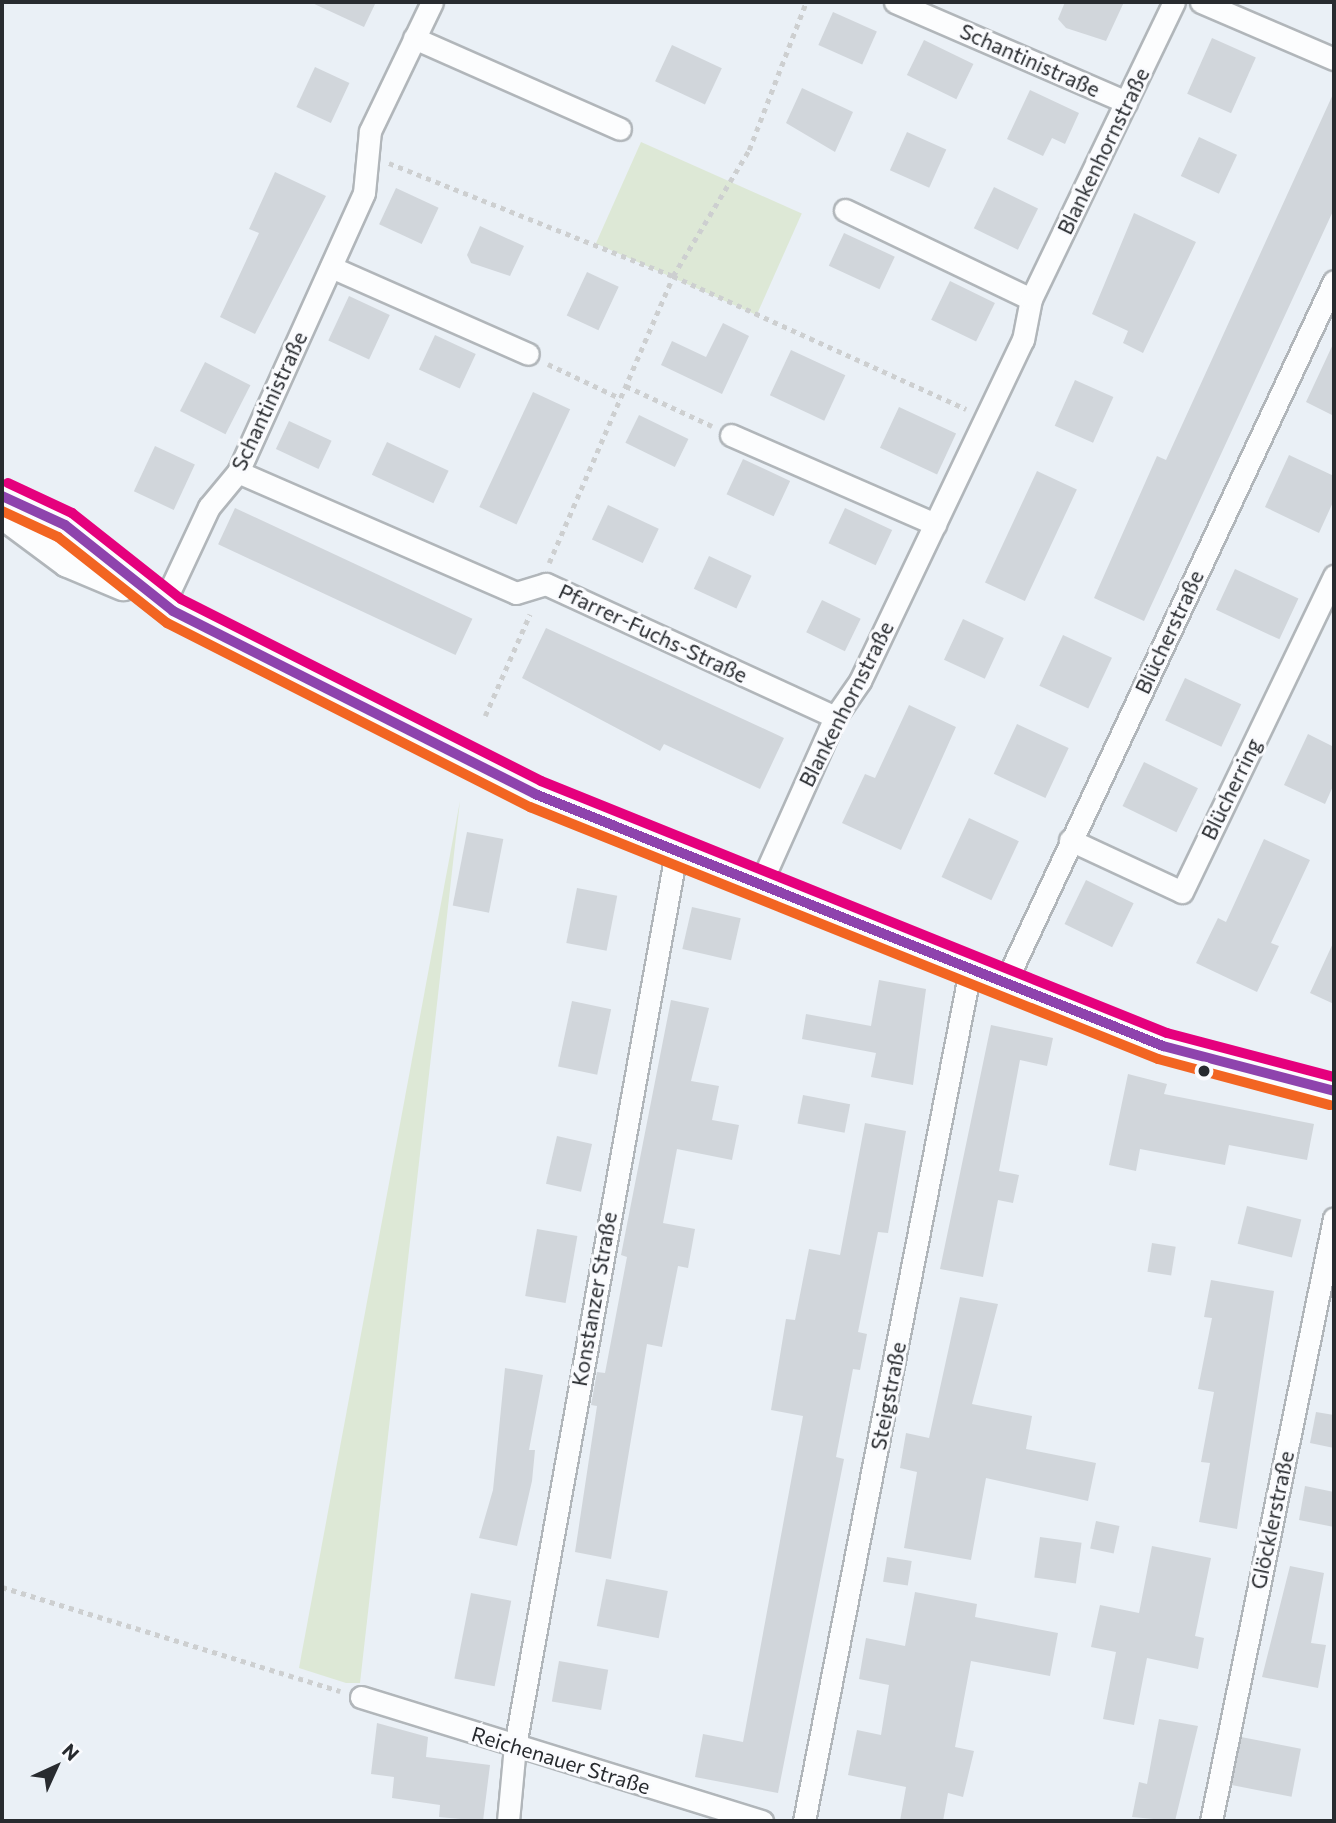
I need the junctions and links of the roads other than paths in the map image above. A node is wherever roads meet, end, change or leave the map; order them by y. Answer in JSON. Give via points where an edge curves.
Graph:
{"nodes":[{"id":1,"x":432,"y":2,"type":"edge"},
{"id":2,"x":895,"y":2,"type":"edge"},
{"id":3,"x":1174,"y":2,"type":"edge"},
{"id":4,"x":1201,"y":2,"type":"edge"},
{"id":5,"x":414,"y":38,"type":"junction"},
{"id":6,"x":1334,"y":59,"type":"edge"},
{"id":7,"x":1126,"y":102,"type":"junction"},
{"id":8,"x":620,"y":129,"type":"dead end"},
{"id":9,"x":845,"y":210,"type":"dead end"},
{"id":10,"x":331,"y":267,"type":"junction"},
{"id":11,"x":1334,"y":281,"type":"edge"},
{"id":12,"x":1031,"y":299,"type":"junction"},
{"id":13,"x":528,"y":354,"type":"road end"},
{"id":14,"x":731,"y":435,"type":"road end"},
{"id":15,"x":238,"y":472,"type":"junction"},
{"id":16,"x":2,"y":496,"type":"edge"},
{"id":17,"x":2,"y":513,"type":"edge"},
{"id":18,"x":935,"y":524,"type":"junction"},
{"id":19,"x":1334,"y":576,"type":"edge"},
{"id":20,"x":156,"y":600,"type":"junction"},
{"id":21,"x":835,"y":717,"type":"junction"},
{"id":22,"x":1070,"y":840,"type":"junction"},
{"id":23,"x":676,"y":853,"type":"junction"},
{"id":24,"x":760,"y":885,"type":"junction"},
{"id":25,"x":970,"y":970,"type":"junction"},
{"id":26,"x":1005,"y":983,"type":"junction"},
{"id":27,"x":1334,"y":1091,"type":"edge"},
{"id":28,"x":1334,"y":1218,"type":"edge"},
{"id":29,"x":361,"y":1697,"type":"road end"},
{"id":30,"x":515,"y":1746,"type":"junction"},
{"id":31,"x":508,"y":1821,"type":"edge"},
{"id":32,"x":762,"y":1821,"type":"edge"},
{"id":33,"x":804,"y":1821,"type":"edge"},
{"id":34,"x":1211,"y":1821,"type":"edge"}],
"edges":[{"from":1,"to":5,"type":"street","name":"Schantinistraße"},
{"from":2,"to":7,"type":"street","name":"Schantinistraße"},
{"from":3,"to":7,"type":"street","name":"Blankenhornstraße"},
{"from":4,"to":6,"type":"street"},
{"from":5,"to":8,"type":"street"},
{"from":5,"to":10,"type":"street","name":"Schantinistraße","via":[[370,131],[365,193]]},
{"from":7,"to":12,"type":"street","name":"Blankenhornstraße"},
{"from":9,"to":12,"type":"street"},
{"from":10,"to":13,"type":"street"},
{"from":10,"to":15,"type":"street","name":"Schantinistraße"},
{"from":11,"to":22,"type":"street","name":"Blücherstraße"},
{"from":12,"to":18,"type":"street","name":"Blankenhornstraße","via":[[1023,340]]},
{"from":14,"to":18,"type":"street"},
{"from":15,"to":20,"type":"street","name":"Schantinistraße","via":[[209,507]]},
{"from":15,"to":21,"type":"street","name":"Pfarrer-Fuchs-Straße","via":[[516,593],[547,583]]},
{"from":16,"to":20,"type":"street","via":[[65,525]]},
{"from":17,"to":20,"type":"street","via":[[68,562]]},
{"from":18,"to":21,"type":"street","name":"Blankenhornstraße","via":[[860,681]]},
{"from":19,"to":22,"type":"street","name":"Blücherring","via":[[1182,892]]},
{"from":20,"to":23,"type":"street","via":[[445,753]]},
{"from":21,"to":24,"type":"street","name":"Blankenhornstraße"},
{"from":22,"to":26,"type":"street","name":"Blücherstraße"},
{"from":23,"to":24,"type":"street"},
{"from":23,"to":30,"type":"street","name":"Konstanzer Straße"},
{"from":24,"to":25,"type":"street"},
{"from":25,"to":26,"type":"street"},
{"from":25,"to":33,"type":"street","name":"Steigstraße"},
{"from":26,"to":27,"type":"street","via":[[1163,1046]]},
{"from":28,"to":34,"type":"street","name":"Glöcklerstraße"},
{"from":29,"to":30,"type":"street","name":"Reichenauer Straße"},
{"from":30,"to":31,"type":"street","name":"Konstanzer Straße"},
{"from":30,"to":32,"type":"street","name":"Reichenauer Straße"}]}
